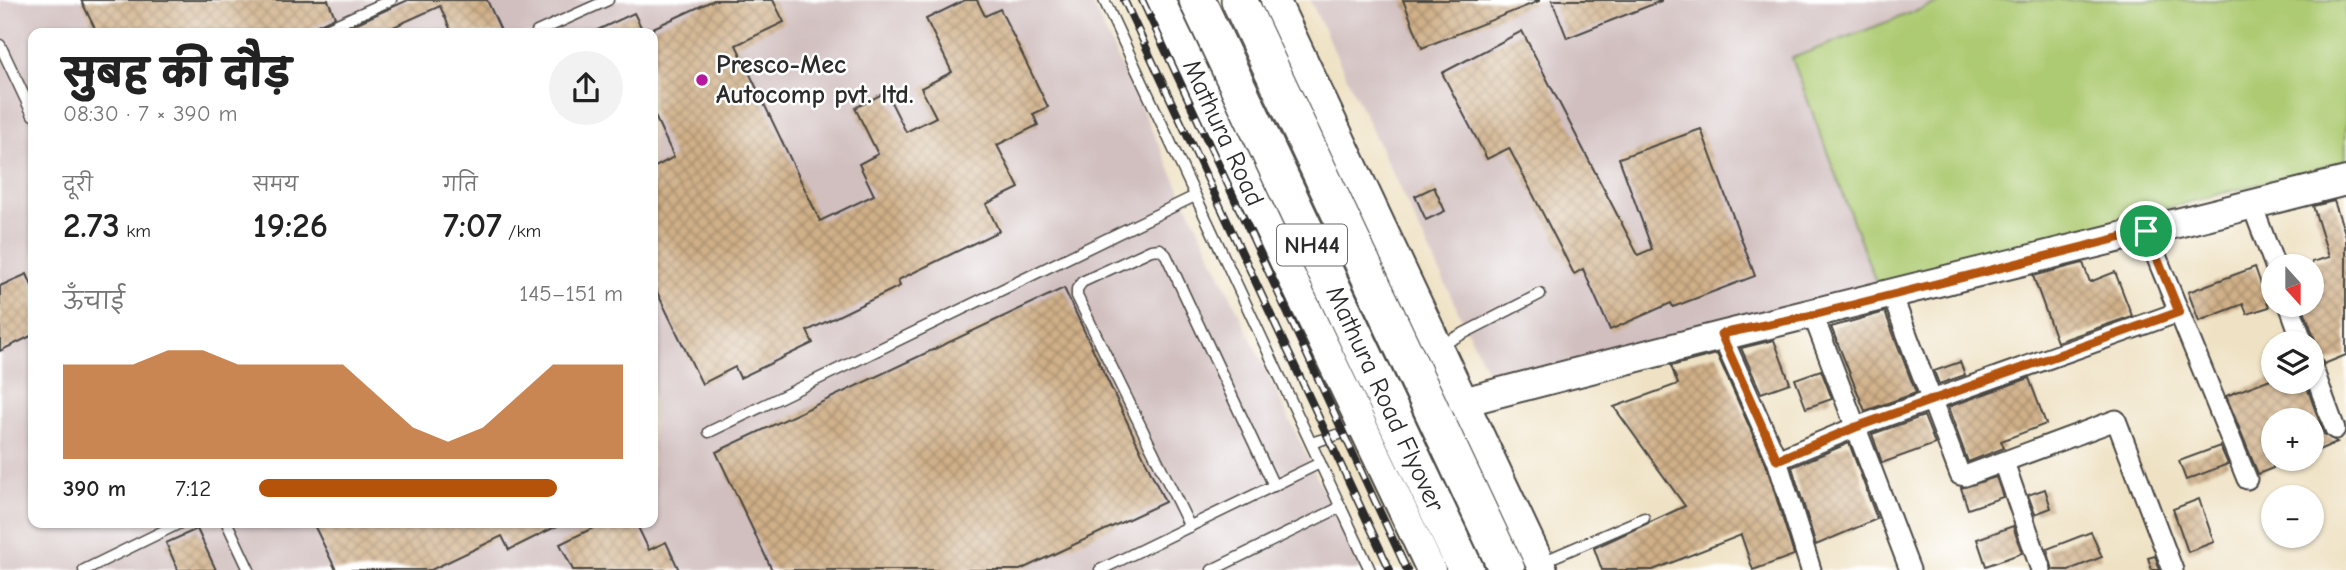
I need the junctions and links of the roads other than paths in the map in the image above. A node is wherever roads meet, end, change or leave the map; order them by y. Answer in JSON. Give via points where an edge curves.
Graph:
{"nodes":[{"id":1,"x":391,"y":0,"type":"edge"},
{"id":2,"x":608,"y":0,"type":"edge"},
{"id":3,"x":1104,"y":0,"type":"edge"},
{"id":4,"x":1160,"y":0,"type":"edge"},
{"id":5,"x":1197,"y":0,"type":"edge"},
{"id":6,"x":1239,"y":0,"type":"edge"},
{"id":7,"x":1275,"y":0,"type":"edge"},
{"id":8,"x":328,"y":28,"type":"edge"},
{"id":9,"x":546,"y":28,"type":"edge"},
{"id":10,"x":0,"y":45,"type":"edge"},
{"id":11,"x":28,"y":104,"type":"edge"},
{"id":12,"x":2346,"y":181,"type":"edge"},
{"id":13,"x":1195,"y":196,"type":"junction"},
{"id":14,"x":2252,"y":205,"type":"junction"},
{"id":15,"x":2146,"y":231,"type":"junction"},
{"id":16,"x":2270,"y":254,"type":"edge"},
{"id":17,"x":1540,"y":294,"type":"dead end"},
{"id":18,"x":1892,"y":295,"type":"junction"},
{"id":19,"x":2179,"y":312,"type":"junction"},
{"id":20,"x":1813,"y":315,"type":"junction"},
{"id":21,"x":1721,"y":334,"type":"junction"},
{"id":22,"x":1437,"y":347,"type":"junction"},
{"id":23,"x":2322,"y":394,"type":"edge"},
{"id":24,"x":1934,"y":399,"type":"junction"},
{"id":25,"x":1463,"y":402,"type":"junction"},
{"id":26,"x":1363,"y":427,"type":"junction"},
{"id":27,"x":1856,"y":427,"type":"junction"},
{"id":28,"x":2335,"y":429,"type":"dead end"},
{"id":29,"x":709,"y":432,"type":"dead end"},
{"id":30,"x":1311,"y":443,"type":"junction"},
{"id":31,"x":1777,"y":460,"type":"junction"},
{"id":32,"x":2004,"y":462,"type":"junction"},
{"id":33,"x":1320,"y":463,"type":"junction"},
{"id":34,"x":2247,"y":479,"type":"dead end"},
{"id":35,"x":1274,"y":486,"type":"junction"},
{"id":36,"x":1340,"y":507,"type":"junction"},
{"id":37,"x":1644,"y":518,"type":"dead end"},
{"id":38,"x":1190,"y":527,"type":"junction"},
{"id":39,"x":170,"y":528,"type":"edge"},
{"id":40,"x":229,"y":528,"type":"edge"},
{"id":41,"x":1530,"y":568,"type":"edge"},
{"id":42,"x":84,"y":570,"type":"edge"},
{"id":43,"x":249,"y":570,"type":"edge"},
{"id":44,"x":1100,"y":570,"type":"edge"},
{"id":45,"x":1212,"y":570,"type":"edge"},
{"id":46,"x":1370,"y":570,"type":"edge"},
{"id":47,"x":1431,"y":570,"type":"edge"},
{"id":48,"x":1466,"y":570,"type":"edge"},
{"id":49,"x":1811,"y":570,"type":"edge"},
{"id":50,"x":1910,"y":570,"type":"edge"},
{"id":51,"x":2041,"y":570,"type":"edge"},
{"id":52,"x":2173,"y":570,"type":"edge"}],
"edges":[{"from":1,"to":8,"type":"lane"},
{"from":2,"to":9,"type":"lane"},
{"from":3,"to":13,"type":"lane"},
{"from":4,"to":26,"type":"main road","name":"Mathura Road"},
{"from":5,"to":48,"type":"highway","name":"Mathura Road Flyover","number":"NH44"},
{"from":6,"to":41,"type":"highway","name":"Mathura Road Flyover","number":"NH44","via":[[1462,475]]},
{"from":7,"to":22,"type":"main road"},
{"from":10,"to":11,"type":"lane"},
{"from":12,"to":14,"type":"main road"},
{"from":13,"to":29,"type":"lane"},
{"from":13,"to":30,"type":"lane"},
{"from":14,"to":15,"type":"main road"},
{"from":14,"to":16,"type":"street"},
{"from":15,"to":18,"type":"main road"},
{"from":15,"to":19,"type":"street"},
{"from":17,"to":22,"type":"lane"},
{"from":18,"to":20,"type":"main road"},
{"from":18,"to":24,"type":"street"},
{"from":19,"to":24,"type":"street"},
{"from":19,"to":34,"type":"street"},
{"from":20,"to":21,"type":"main road"},
{"from":20,"to":27,"type":"street"},
{"from":21,"to":25,"type":"main road"},
{"from":21,"to":31,"type":"street"},
{"from":22,"to":25,"type":"main road"},
{"from":23,"to":28,"type":"street"},
{"from":24,"to":27,"type":"street"},
{"from":24,"to":32,"type":"street","via":[[1960,475]]},
{"from":25,"to":41,"type":"main road"},
{"from":26,"to":30,"type":"lane"},
{"from":26,"to":47,"type":"main road","name":"Mathura Road"},
{"from":27,"to":31,"type":"street"},
{"from":27,"to":50,"type":"street"},
{"from":30,"to":33,"type":"lane"},
{"from":31,"to":49,"type":"street"},
{"from":32,"to":51,"type":"street"},
{"from":32,"to":52,"type":"street","via":[[2116,419]]},
{"from":33,"to":35,"type":"lane"},
{"from":33,"to":36,"type":"lane"},
{"from":35,"to":38,"type":"lane"},
{"from":35,"to":38,"type":"lane","via":[[1166,255],[1160,249],[1151,250],[1082,282],[1077,296]]},
{"from":36,"to":45,"type":"lane"},
{"from":36,"to":46,"type":"lane"},
{"from":37,"to":41,"type":"lane"},
{"from":38,"to":44,"type":"lane"},
{"from":39,"to":42,"type":"lane"},
{"from":40,"to":43,"type":"lane"}]}
